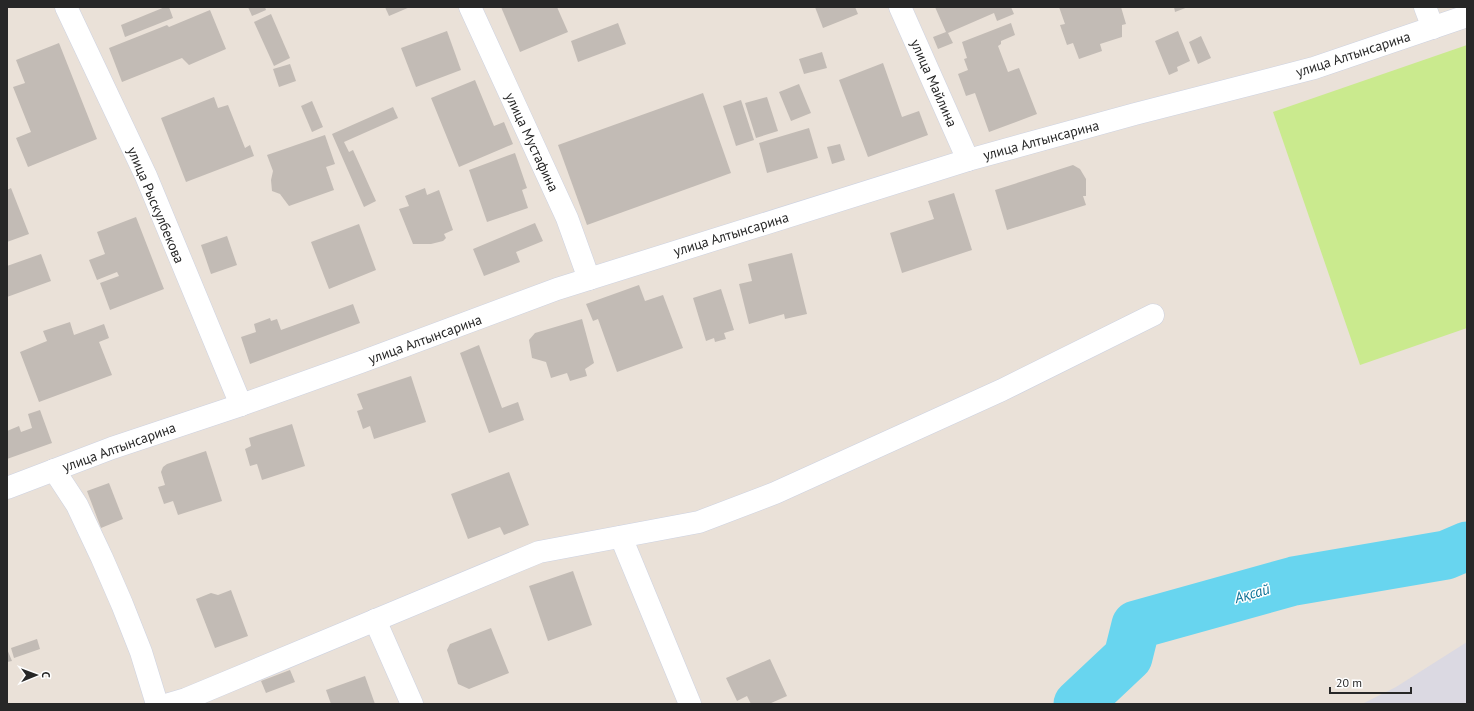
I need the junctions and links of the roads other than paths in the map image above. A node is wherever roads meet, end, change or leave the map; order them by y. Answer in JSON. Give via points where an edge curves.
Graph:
{"nodes":[{"id":1,"x":66,"y":7,"type":"edge"},
{"id":2,"x":470,"y":7,"type":"edge"},
{"id":3,"x":900,"y":7,"type":"edge"},
{"id":4,"x":1425,"y":7,"type":"edge"},
{"id":5,"x":1467,"y":16,"type":"edge"},
{"id":6,"x":1433,"y":28,"type":"junction"},
{"id":7,"x":968,"y":160,"type":"junction"},
{"id":8,"x":589,"y":278,"type":"junction"},
{"id":9,"x":1153,"y":315,"type":"dead end"},
{"id":10,"x":241,"y":405,"type":"junction"},
{"id":11,"x":54,"y":470,"type":"junction"},
{"id":12,"x":7,"y":488,"type":"edge"},
{"id":13,"x":621,"y":537,"type":"junction"},
{"id":14,"x":375,"y":620,"type":"junction"},
{"id":15,"x":157,"y":704,"type":"edge"},
{"id":16,"x":169,"y":704,"type":"edge"},
{"id":17,"x":412,"y":704,"type":"edge"},
{"id":18,"x":690,"y":704,"type":"edge"}],
"edges":[{"from":1,"to":10,"type":"street","name":"улица Рыскулбекова","via":[[146,176]]},
{"from":2,"to":8,"type":"street","name":"улица Мустафина","via":[[567,218]]},
{"from":3,"to":7,"type":"street","name":"улица Майлина"},
{"from":4,"to":6,"type":"street"},
{"from":5,"to":6,"type":"street","name":"улица Алтынсарина"},
{"from":6,"to":7,"type":"street","name":"улица Алтынсарина","via":[[1314,68]]},
{"from":7,"to":8,"type":"street","name":"улица Алтынсарина"},
{"from":8,"to":10,"type":"street","name":"улица Алтынсарина"},
{"from":9,"to":13,"type":"street","via":[[1002,390],[775,494],[699,522]]},
{"from":10,"to":11,"type":"street","name":"улица Алтынсарина"},
{"from":11,"to":12,"type":"street","name":"улица Алтынсарина"},
{"from":11,"to":15,"type":"street","via":[[77,505],[102,558],[141,652]]},
{"from":13,"to":14,"type":"street","via":[[539,552]]},
{"from":13,"to":18,"type":"street"},
{"from":14,"to":16,"type":"street"},
{"from":14,"to":17,"type":"street"}]}
